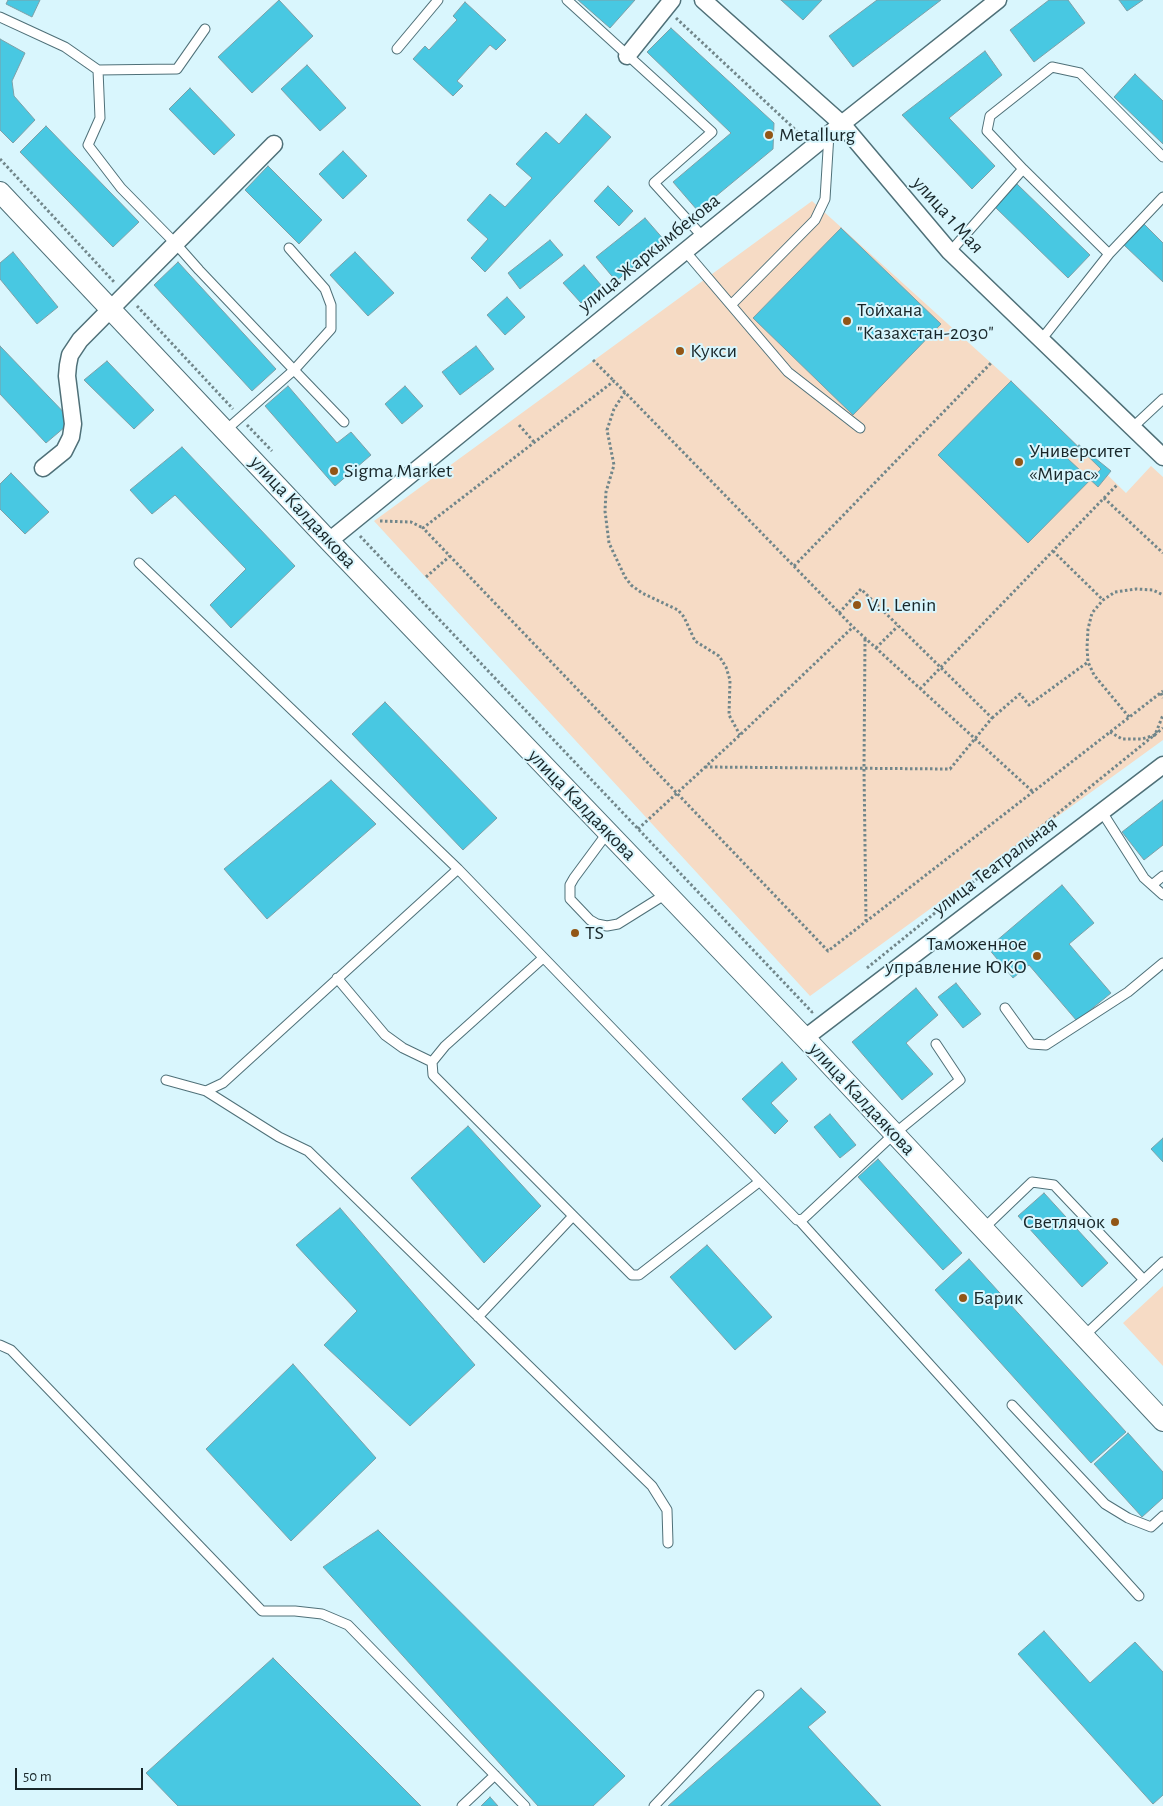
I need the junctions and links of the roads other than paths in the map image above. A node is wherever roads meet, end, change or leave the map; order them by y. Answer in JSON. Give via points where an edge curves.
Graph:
{"nodes":[{"id":1,"x":438,"y":0,"type":"edge"},
{"id":2,"x":567,"y":0,"type":"edge"},
{"id":3,"x":703,"y":0,"type":"edge"},
{"id":4,"x":998,"y":0,"type":"edge"},
{"id":5,"x":669,"y":4,"type":"edge"},
{"id":6,"x":0,"y":17,"type":"edge"},
{"id":7,"x":204,"y":29,"type":"dead end"},
{"id":8,"x":397,"y":49,"type":"dead end"},
{"id":9,"x":627,"y":56,"type":"junction"},
{"id":10,"x":98,"y":70,"type":"junction"},
{"id":11,"x":835,"y":129,"type":"junction"},
{"id":12,"x":274,"y":144,"type":"dead end"},
{"id":13,"x":1163,"y":157,"type":"edge"},
{"id":14,"x":1023,"y":169,"type":"junction"},
{"id":15,"x":0,"y":192,"type":"edge"},
{"id":16,"x":1163,"y":197,"type":"edge"},
{"id":17,"x":703,"y":237,"type":"junction"},
{"id":18,"x":176,"y":244,"type":"junction"},
{"id":19,"x":289,"y":248,"type":"dead end"},
{"id":20,"x":685,"y":251,"type":"junction"},
{"id":21,"x":950,"y":252,"type":"junction"},
{"id":22,"x":1109,"y":254,"type":"junction"},
{"id":23,"x":731,"y":306,"type":"junction"},
{"id":24,"x":111,"y":308,"type":"junction"},
{"id":25,"x":1041,"y":340,"type":"junction"},
{"id":26,"x":294,"y":370,"type":"junction"},
{"id":27,"x":1163,"y":399,"type":"edge"},
{"id":28,"x":344,"y":422,"type":"dead end"},
{"id":29,"x":233,"y":424,"type":"junction"},
{"id":30,"x":1133,"y":427,"type":"junction"},
{"id":31,"x":860,"y":428,"type":"dead end"},
{"id":32,"x":1163,"y":457,"type":"edge"},
{"id":33,"x":43,"y":468,"type":"dead end"},
{"id":34,"x":330,"y":541,"type":"junction"},
{"id":35,"x":139,"y":563,"type":"dead end"},
{"id":36,"x":1163,"y":764,"type":"edge"},
{"id":37,"x":1102,"y":812,"type":"junction"},
{"id":38,"x":608,"y":832,"type":"junction"},
{"id":39,"x":458,"y":868,"type":"junction"},
{"id":40,"x":1163,"y":876,"type":"edge"},
{"id":41,"x":1152,"y":885,"type":"junction"},
{"id":42,"x":667,"y":894,"type":"junction"},
{"id":43,"x":1163,"y":895,"type":"edge"},
{"id":44,"x":544,"y":958,"type":"junction"},
{"id":45,"x":1163,"y":963,"type":"edge"},
{"id":46,"x":337,"y":978,"type":"junction"},
{"id":47,"x":1005,"y":1008,"type":"dead end"},
{"id":48,"x":805,"y":1038,"type":"junction"},
{"id":49,"x":936,"y":1044,"type":"dead end"},
{"id":50,"x":432,"y":1062,"type":"junction"},
{"id":51,"x":166,"y":1080,"type":"dead end"},
{"id":52,"x":206,"y":1091,"type":"junction"},
{"id":53,"x":894,"y":1134,"type":"junction"},
{"id":54,"x":759,"y":1182,"type":"junction"},
{"id":55,"x":573,"y":1216,"type":"junction"},
{"id":56,"x":798,"y":1220,"type":"junction"},
{"id":57,"x":983,"y":1229,"type":"junction"},
{"id":58,"x":1163,"y":1262,"type":"edge"},
{"id":59,"x":1144,"y":1280,"type":"junction"},
{"id":60,"x":478,"y":1317,"type":"junction"},
{"id":61,"x":1084,"y":1336,"type":"junction"},
{"id":62,"x":0,"y":1345,"type":"edge"},
{"id":63,"x":1012,"y":1405,"type":"dead end"},
{"id":64,"x":1163,"y":1421,"type":"edge"},
{"id":65,"x":1163,"y":1516,"type":"edge"},
{"id":66,"x":668,"y":1543,"type":"dead end"},
{"id":67,"x":1139,"y":1596,"type":"dead end"},
{"id":68,"x":759,"y":1695,"type":"dead end"},
{"id":69,"x":495,"y":1775,"type":"junction"},
{"id":70,"x":462,"y":1806,"type":"edge"},
{"id":71,"x":525,"y":1806,"type":"edge"},
{"id":72,"x":654,"y":1806,"type":"edge"}],
"edges":[{"from":1,"to":8,"type":"lane"},
{"from":2,"to":9,"type":"lane"},
{"from":3,"to":11,"type":"street","name":"улица 1 Мая"},
{"from":4,"to":11,"type":"street","name":"улица Жаркымбекова"},
{"from":5,"to":9,"type":"street"},
{"from":6,"to":10,"type":"lane","via":[[65,47]]},
{"from":7,"to":10,"type":"lane","via":[[177,69]]},
{"from":9,"to":17,"type":"lane","via":[[712,132],[654,183]]},
{"from":10,"to":18,"type":"lane","via":[[100,118],[88,145],[121,188]]},
{"from":11,"to":17,"type":"street","name":"улица Жаркымбекова"},
{"from":11,"to":21,"type":"street","name":"улица 1 Мая"},
{"from":11,"to":23,"type":"lane","via":[[825,199],[815,220]]},
{"from":12,"to":18,"type":"street"},
{"from":13,"to":14,"type":"lane","via":[[1080,73],[1052,66],[990,116],[987,131]]},
{"from":14,"to":21,"type":"lane"},
{"from":14,"to":22,"type":"lane"},
{"from":15,"to":24,"type":"street","name":"улица Калдаякова"},
{"from":16,"to":22,"type":"lane"},
{"from":17,"to":20,"type":"street","name":"улица Жаркымбекова"},
{"from":18,"to":24,"type":"street"},
{"from":18,"to":26,"type":"lane"},
{"from":19,"to":26,"type":"lane","via":[[325,290],[331,305],[331,328]]},
{"from":20,"to":23,"type":"lane"},
{"from":20,"to":34,"type":"street","name":"улица Жаркымбекова"},
{"from":21,"to":25,"type":"street","name":"улица 1 Мая"},
{"from":22,"to":25,"type":"lane"},
{"from":23,"to":31,"type":"lane","via":[[788,372]]},
{"from":24,"to":29,"type":"street","name":"улица Калдаякова"},
{"from":24,"to":33,"type":"street","via":[[70,355],[67,376],[73,424],[71,437],[64,451]]},
{"from":25,"to":30,"type":"street","name":"улица 1 Мая"},
{"from":26,"to":28,"type":"lane"},
{"from":26,"to":29,"type":"lane"},
{"from":27,"to":30,"type":"lane"},
{"from":29,"to":34,"type":"street","name":"улица Калдаякова"},
{"from":30,"to":32,"type":"street","name":"улица 1 Мая"},
{"from":34,"to":38,"type":"street","name":"улица Калдаякова"},
{"from":35,"to":39,"type":"lane"},
{"from":36,"to":37,"type":"street","name":"улица Театральная"},
{"from":37,"to":41,"type":"lane","via":[[1144,878]]},
{"from":37,"to":48,"type":"street","name":"улица Театральная"},
{"from":38,"to":42,"type":"street","name":"улица Калдаякова"},
{"from":38,"to":42,"type":"lane","via":[[570,885],[570,899],[590,920],[607,926],[618,924]]},
{"from":39,"to":44,"type":"lane"},
{"from":39,"to":46,"type":"lane"},
{"from":40,"to":41,"type":"lane"},
{"from":41,"to":43,"type":"lane"},
{"from":42,"to":48,"type":"street","name":"улица Калдаякова"},
{"from":44,"to":50,"type":"lane","via":[[445,1046]]},
{"from":44,"to":54,"type":"lane"},
{"from":45,"to":47,"type":"lane","via":[[1128,992],[1046,1045],[1031,1044]]},
{"from":46,"to":50,"type":"lane","via":[[385,1035]]},
{"from":46,"to":52,"type":"lane","via":[[223,1083]]},
{"from":48,"to":53,"type":"street","name":"улица Калдаякова"},
{"from":49,"to":53,"type":"lane","via":[[960,1080]]},
{"from":50,"to":55,"type":"lane","via":[[433,1075]]},
{"from":51,"to":52,"type":"lane"},
{"from":52,"to":60,"type":"lane","via":[[279,1137],[308,1151]]},
{"from":53,"to":56,"type":"lane","via":[[803,1219]]},
{"from":53,"to":57,"type":"street","name":"улица Калдаякова"},
{"from":54,"to":55,"type":"lane","via":[[635,1276]]},
{"from":54,"to":56,"type":"lane"},
{"from":55,"to":60,"type":"lane"},
{"from":56,"to":67,"type":"lane"},
{"from":57,"to":59,"type":"lane","via":[[1032,1182],[1054,1185]]},
{"from":57,"to":61,"type":"street","name":"улица Калдаякова"},
{"from":58,"to":59,"type":"lane"},
{"from":59,"to":61,"type":"lane"},
{"from":60,"to":66,"type":"lane","via":[[652,1486],[668,1510]]},
{"from":61,"to":64,"type":"street","name":"улица Калдаякова"},
{"from":62,"to":69,"type":"lane","via":[[11,1350],[262,1611],[322,1614],[348,1626]]},
{"from":63,"to":65,"type":"lane","via":[[1105,1504],[1151,1527]]},
{"from":68,"to":72,"type":"lane"},
{"from":69,"to":70,"type":"lane"},
{"from":69,"to":71,"type":"lane"}]}
